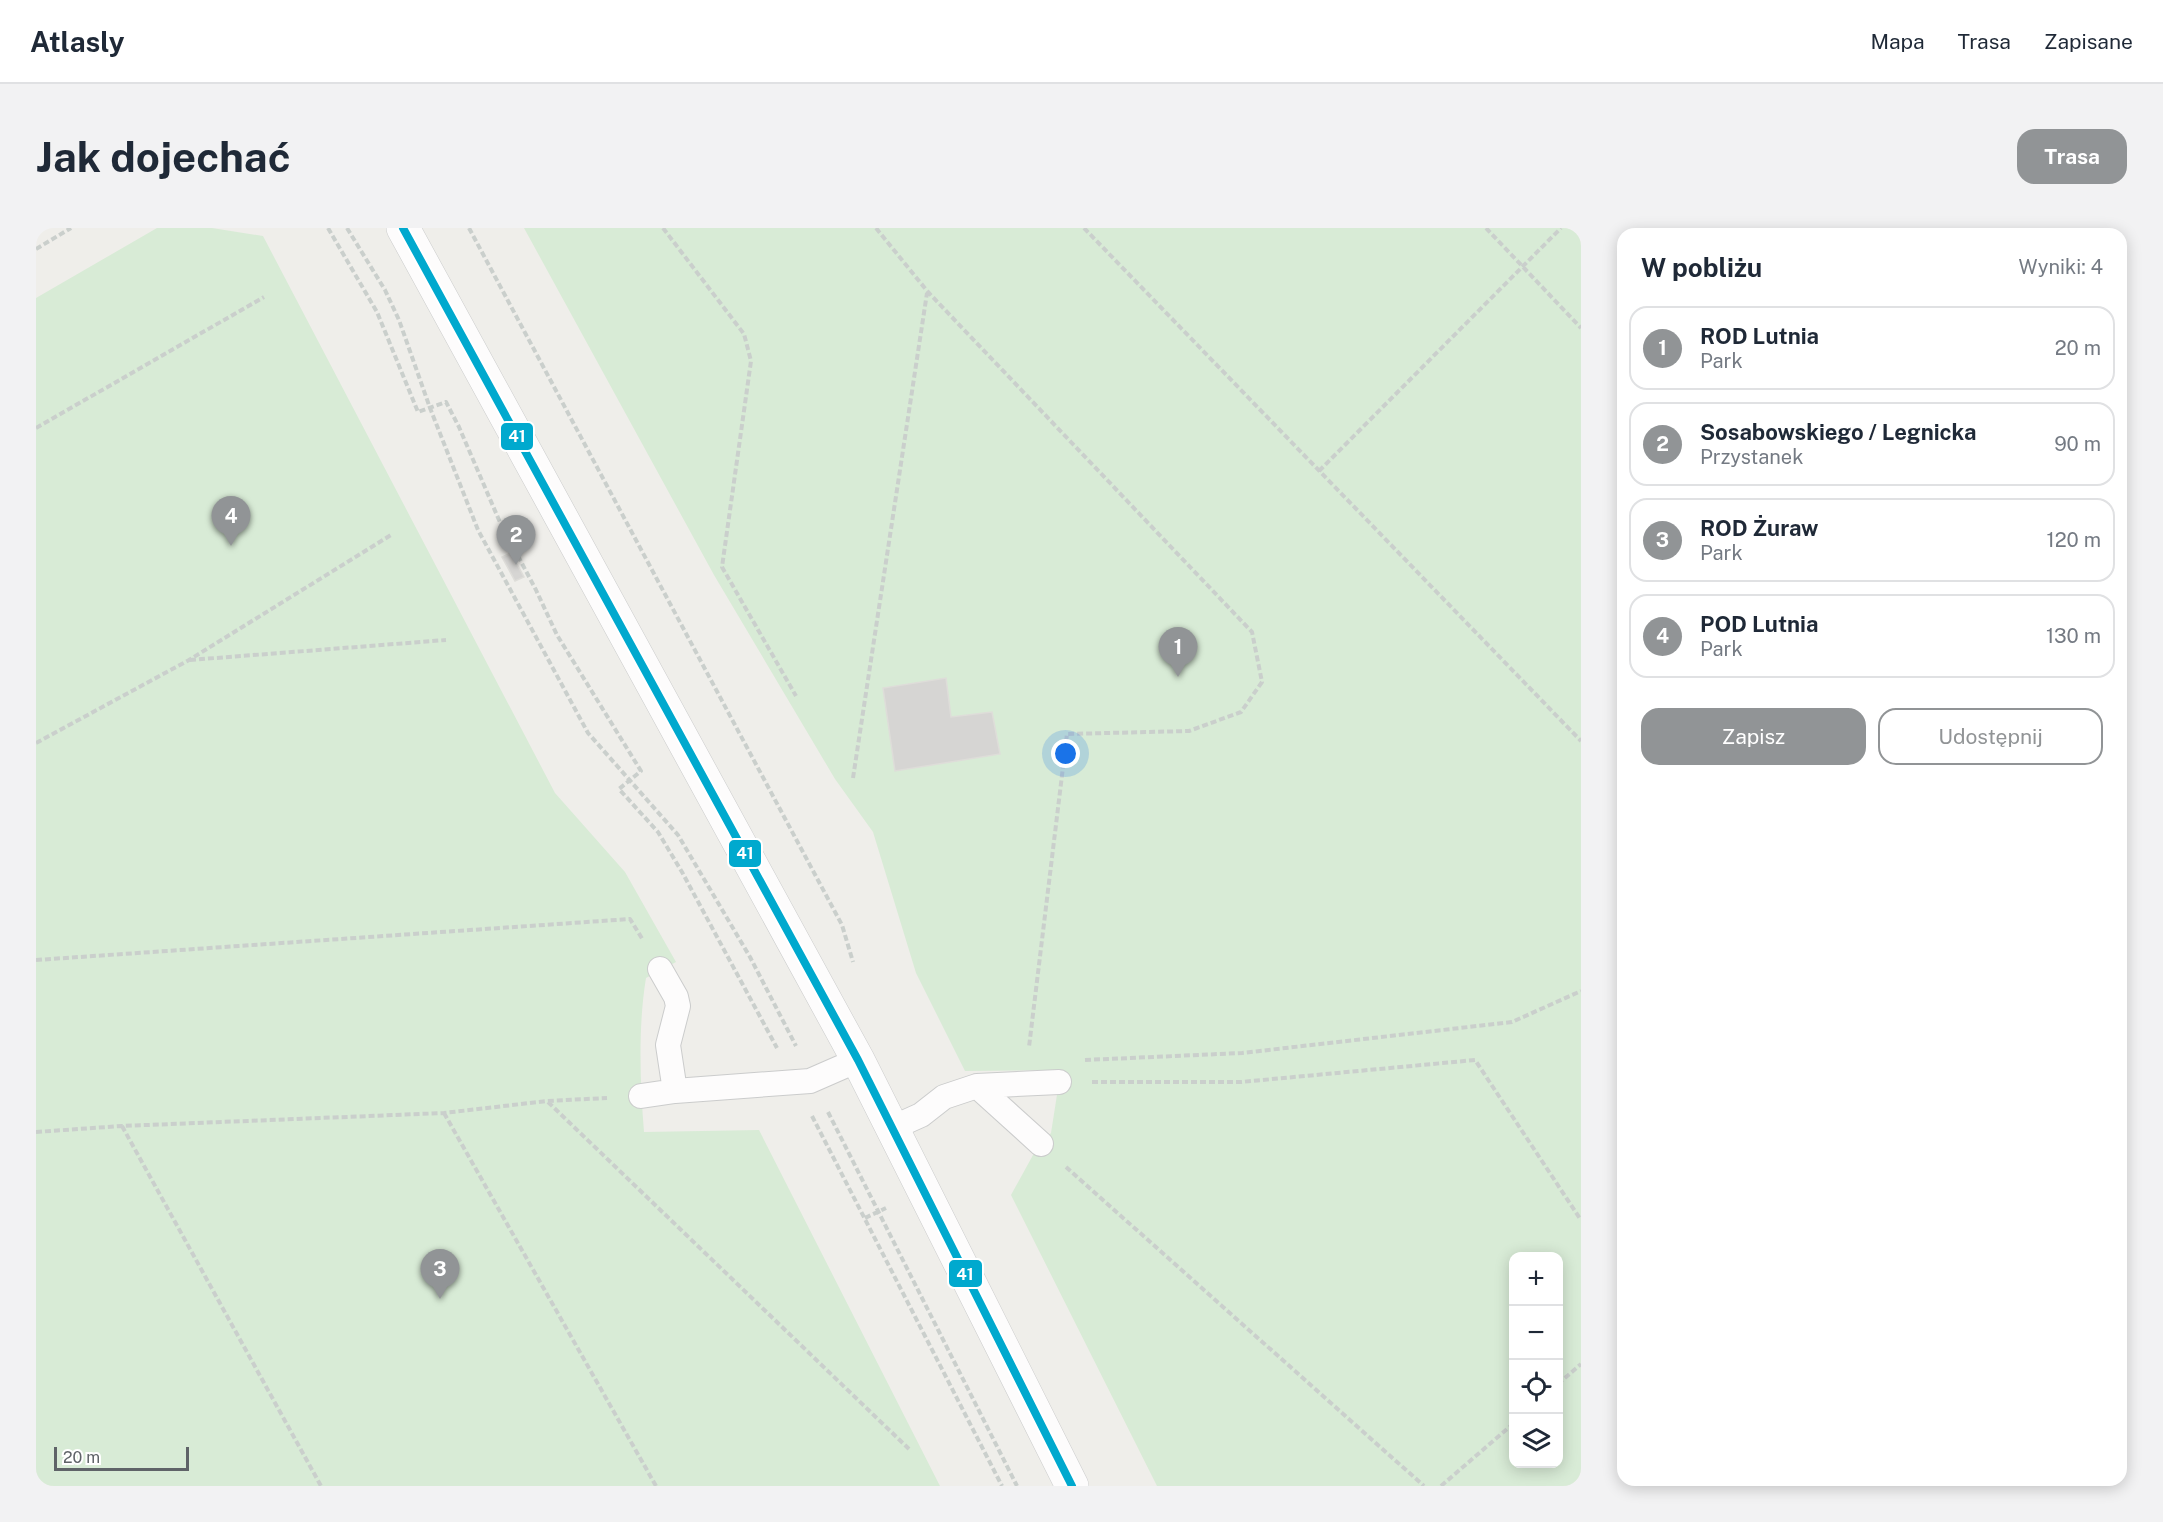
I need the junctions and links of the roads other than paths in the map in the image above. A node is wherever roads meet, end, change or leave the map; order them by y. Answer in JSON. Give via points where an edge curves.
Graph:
{"nodes":[{"id":1,"x":403,"y":228,"type":"edge"},
{"id":2,"x":660,"y":969,"type":"road end"},
{"id":3,"x":858,"y":1060,"type":"junction"},
{"id":4,"x":1059,"y":1082,"type":"road end"},
{"id":5,"x":977,"y":1086,"type":"junction"},
{"id":6,"x":675,"y":1091,"type":"junction"},
{"id":7,"x":641,"y":1096,"type":"road end"},
{"id":8,"x":892,"y":1128,"type":"junction"},
{"id":9,"x":1041,"y":1144,"type":"road end"},
{"id":10,"x":1072,"y":1486,"type":"edge"}],
"edges":[{"from":1,"to":3,"type":"street"},
{"from":2,"to":6,"type":"lane","via":[[678,1006],[668,1045]]},
{"from":3,"to":6,"type":"lane","via":[[802,1081]]},
{"from":3,"to":8,"type":"street"},
{"from":4,"to":5,"type":"lane"},
{"from":5,"to":8,"type":"lane","via":[[944,1097],[921,1115]]},
{"from":5,"to":9,"type":"lane"},
{"from":6,"to":7,"type":"lane"},
{"from":8,"to":10,"type":"street"}]}
